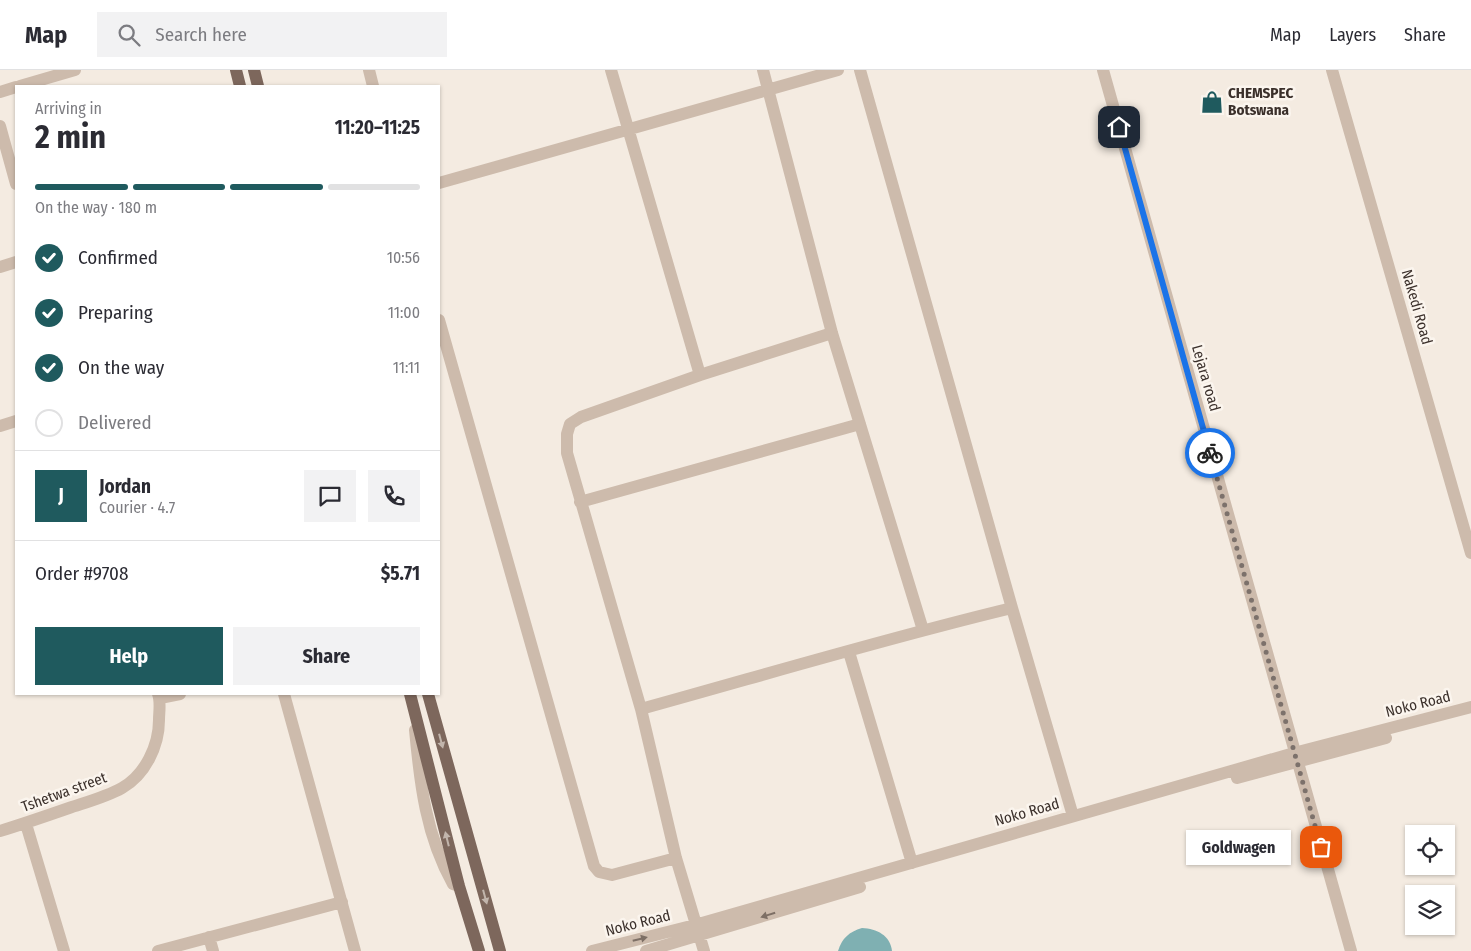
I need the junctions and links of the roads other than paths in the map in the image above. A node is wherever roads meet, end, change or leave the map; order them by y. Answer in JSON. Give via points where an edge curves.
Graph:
{"nodes":[{"id":1,"x":76,"y":70,"type":"edge"},
{"id":2,"x":236,"y":70,"type":"edge"},
{"id":3,"x":254,"y":70,"type":"edge"},
{"id":4,"x":369,"y":70,"type":"edge"},
{"id":5,"x":611,"y":70,"type":"edge"},
{"id":6,"x":762,"y":70,"type":"edge"},
{"id":7,"x":838,"y":70,"type":"edge"},
{"id":8,"x":860,"y":70,"type":"edge"},
{"id":9,"x":1103,"y":70,"type":"edge"},
{"id":10,"x":1332,"y":70,"type":"edge"},
{"id":11,"x":25,"y":85,"type":"edge"},
{"id":12,"x":240,"y":85,"type":"edge"},
{"id":13,"x":258,"y":85,"type":"edge"},
{"id":14,"x":373,"y":85,"type":"edge"},
{"id":15,"x":15,"y":88,"type":"edge"},
{"id":16,"x":768,"y":88,"type":"junction"},
{"id":17,"x":0,"y":92,"type":"edge"},
{"id":18,"x":0,"y":126,"type":"edge"},
{"id":19,"x":628,"y":131,"type":"junction"},
{"id":20,"x":15,"y":180,"type":"edge"},
{"id":21,"x":440,"y":183,"type":"edge"},
{"id":22,"x":15,"y":262,"type":"edge"},
{"id":23,"x":0,"y":267,"type":"edge"},
{"id":24,"x":440,"y":324,"type":"edge"},
{"id":25,"x":832,"y":333,"type":"junction"},
{"id":26,"x":700,"y":375,"type":"junction"},
{"id":27,"x":15,"y":421,"type":"edge"},
{"id":28,"x":860,"y":424,"type":"junction"},
{"id":29,"x":0,"y":426,"type":"edge"},
{"id":30,"x":580,"y":502,"type":"junction"},
{"id":31,"x":1471,"y":553,"type":"edge"},
{"id":32,"x":1012,"y":608,"type":"junction"},
{"id":33,"x":923,"y":630,"type":"junction"},
{"id":34,"x":849,"y":652,"type":"junction"},
{"id":35,"x":284,"y":695,"type":"edge"},
{"id":36,"x":428,"y":695,"type":"edge"},
{"id":37,"x":159,"y":696,"type":"edge"},
{"id":38,"x":411,"y":699,"type":"edge"},
{"id":39,"x":1471,"y":707,"type":"edge"},
{"id":40,"x":641,"y":709,"type":"junction"},
{"id":41,"x":1471,"y":715,"type":"edge"},
{"id":42,"x":1296,"y":757,"type":"junction"},
{"id":43,"x":1073,"y":816,"type":"junction"},
{"id":44,"x":26,"y":824,"type":"junction"},
{"id":45,"x":0,"y":831,"type":"edge"},
{"id":46,"x":676,"y":858,"type":"junction"},
{"id":47,"x":912,"y":863,"type":"junction"},
{"id":48,"x":342,"y":902,"type":"junction"},
{"id":49,"x":697,"y":931,"type":"junction"},
{"id":50,"x":209,"y":937,"type":"junction"},
{"id":51,"x":652,"y":950,"type":"edge"},
{"id":52,"x":64,"y":951,"type":"edge"},
{"id":53,"x":158,"y":951,"type":"edge"},
{"id":54,"x":213,"y":951,"type":"edge"},
{"id":55,"x":355,"y":951,"type":"edge"},
{"id":56,"x":479,"y":951,"type":"edge"},
{"id":57,"x":500,"y":951,"type":"edge"},
{"id":58,"x":592,"y":951,"type":"edge"},
{"id":59,"x":704,"y":951,"type":"edge"},
{"id":60,"x":1351,"y":951,"type":"edge"}],
"edges":[{"from":1,"to":11,"type":"street"},
{"from":2,"to":12,"type":"main road"},
{"from":3,"to":13,"type":"main road"},
{"from":4,"to":14,"type":"street"},
{"from":5,"to":19,"type":"street"},
{"from":6,"to":16,"type":"street"},
{"from":7,"to":16,"type":"street"},
{"from":8,"to":32,"type":"street"},
{"from":9,"to":42,"type":"street","name":"Lejara road"},
{"from":10,"to":31,"type":"street","name":"Nakedi Road"},
{"from":15,"to":17,"type":"street"},
{"from":16,"to":19,"type":"street"},
{"from":16,"to":25,"type":"street"},
{"from":18,"to":20,"type":"street"},
{"from":19,"to":21,"type":"street"},
{"from":19,"to":26,"type":"street"},
{"from":22,"to":23,"type":"street"},
{"from":24,"to":46,"type":"street","via":[[594,866],[598,872],[612,875]]},
{"from":25,"to":26,"type":"street"},
{"from":25,"to":28,"type":"street"},
{"from":26,"to":30,"type":"street","via":[[580,416],[570,424],[567,453]]},
{"from":27,"to":29,"type":"street"},
{"from":28,"to":30,"type":"street"},
{"from":28,"to":33,"type":"street"},
{"from":30,"to":40,"type":"street"},
{"from":32,"to":33,"type":"street"},
{"from":32,"to":43,"type":"street"},
{"from":33,"to":34,"type":"street"},
{"from":34,"to":40,"type":"street"},
{"from":34,"to":47,"type":"street"},
{"from":35,"to":48,"type":"street"},
{"from":36,"to":57,"type":"main road","one_way":true},
{"from":37,"to":44,"type":"street","name":"Tshetwa street","via":[[159,728],[155,746],[135,778],[111,794]]},
{"from":56,"to":38,"type":"main road","one_way":true},
{"from":39,"to":42,"type":"street","name":"Noko Road"},
{"from":40,"to":46,"type":"street"},
{"from":41,"to":42,"type":"street"},
{"from":42,"to":43,"type":"street","name":"Noko Road"},
{"from":42,"to":49,"type":"street","one_way":true},
{"from":42,"to":60,"type":"street","name":"Lejara road"},
{"from":43,"to":47,"type":"street","name":"Noko Road"},
{"from":44,"to":45,"type":"street","name":"Tshetwa street"},
{"from":44,"to":52,"type":"street"},
{"from":46,"to":49,"type":"street"},
{"from":47,"to":49,"type":"street","name":"Noko Road"},
{"from":48,"to":50,"type":"street"},
{"from":48,"to":55,"type":"street"},
{"from":49,"to":51,"type":"street"},
{"from":58,"to":49,"type":"street","name":"Noko Road","one_way":true},
{"from":49,"to":59,"type":"street"},
{"from":50,"to":53,"type":"street"},
{"from":50,"to":54,"type":"street"}]}
